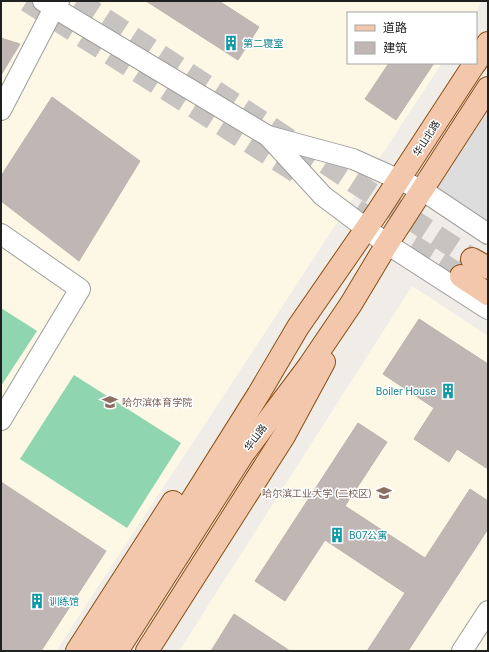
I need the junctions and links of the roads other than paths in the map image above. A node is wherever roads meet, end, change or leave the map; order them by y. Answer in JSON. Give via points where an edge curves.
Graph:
{"nodes":[{"id":1,"x":52,"y":3,"type":"edge"},
{"id":2,"x":488,"y":43,"type":"edge"},
{"id":3,"x":477,"y":60,"type":"edge"},
{"id":4,"x":475,"y":64,"type":"edge"},
{"id":5,"x":488,"y":88,"type":"edge"},
{"id":6,"x":1,"y":110,"type":"edge"},
{"id":7,"x":268,"y":136,"type":"junction"},
{"id":8,"x":398,"y":180,"type":"junction"},
{"id":9,"x":422,"y":190,"type":"junction"},
{"id":10,"x":371,"y":221,"type":"junction"},
{"id":11,"x":1,"y":234,"type":"edge"},
{"id":12,"x":488,"y":234,"type":"edge"},
{"id":13,"x":393,"y":235,"type":"junction"},
{"id":14,"x":474,"y":268,"type":"tunnel mouth"},
{"id":15,"x":488,"y":294,"type":"edge"},
{"id":16,"x":351,"y":304,"type":"junction"},
{"id":17,"x":488,"y":309,"type":"edge"},
{"id":18,"x":298,"y":327,"type":"junction"},
{"id":19,"x":1,"y":420,"type":"edge"},
{"id":20,"x":485,"y":621,"type":"edge"},
{"id":21,"x":77,"y":651,"type":"edge"},
{"id":22,"x":97,"y":651,"type":"edge"},
{"id":23,"x":117,"y":651,"type":"edge"},
{"id":24,"x":147,"y":651,"type":"edge"},
{"id":25,"x":462,"y":651,"type":"edge"}],
"edges":[{"from":1,"to":6,"type":"street"},
{"from":1,"to":7,"type":"street"},
{"from":2,"to":3,"type":"main road","name":"华山北路"},
{"from":4,"to":8,"type":"main road","name":"华山北路"},
{"from":5,"to":9,"type":"main road"},
{"from":7,"to":8,"type":"street","via":[[353,159]]},
{"from":7,"to":10,"type":"street","via":[[323,196]]},
{"from":8,"to":9,"type":"street"},
{"from":8,"to":10,"type":"main road","name":"华山北路"},
{"from":9,"to":12,"type":"street"},
{"from":9,"to":13,"type":"main road"},
{"from":10,"to":13,"type":"street"},
{"from":10,"to":18,"type":"main road","name":"华山北路"},
{"from":11,"to":19,"type":"street","via":[[80,289]]},
{"from":13,"to":16,"type":"main road","name":"华山路"},
{"from":13,"to":17,"type":"street"},
{"from":14,"to":15,"type":"main road"},
{"from":16,"to":23,"type":"main road","name":"华山路","via":[[309,366],[243,454]]},
{"from":16,"to":24,"type":"main road","via":[[318,375],[284,436]]},
{"from":18,"to":21,"type":"main road","via":[[245,390]]},
{"from":18,"to":22,"type":"main road"},
{"from":20,"to":25,"type":"street"}]}
